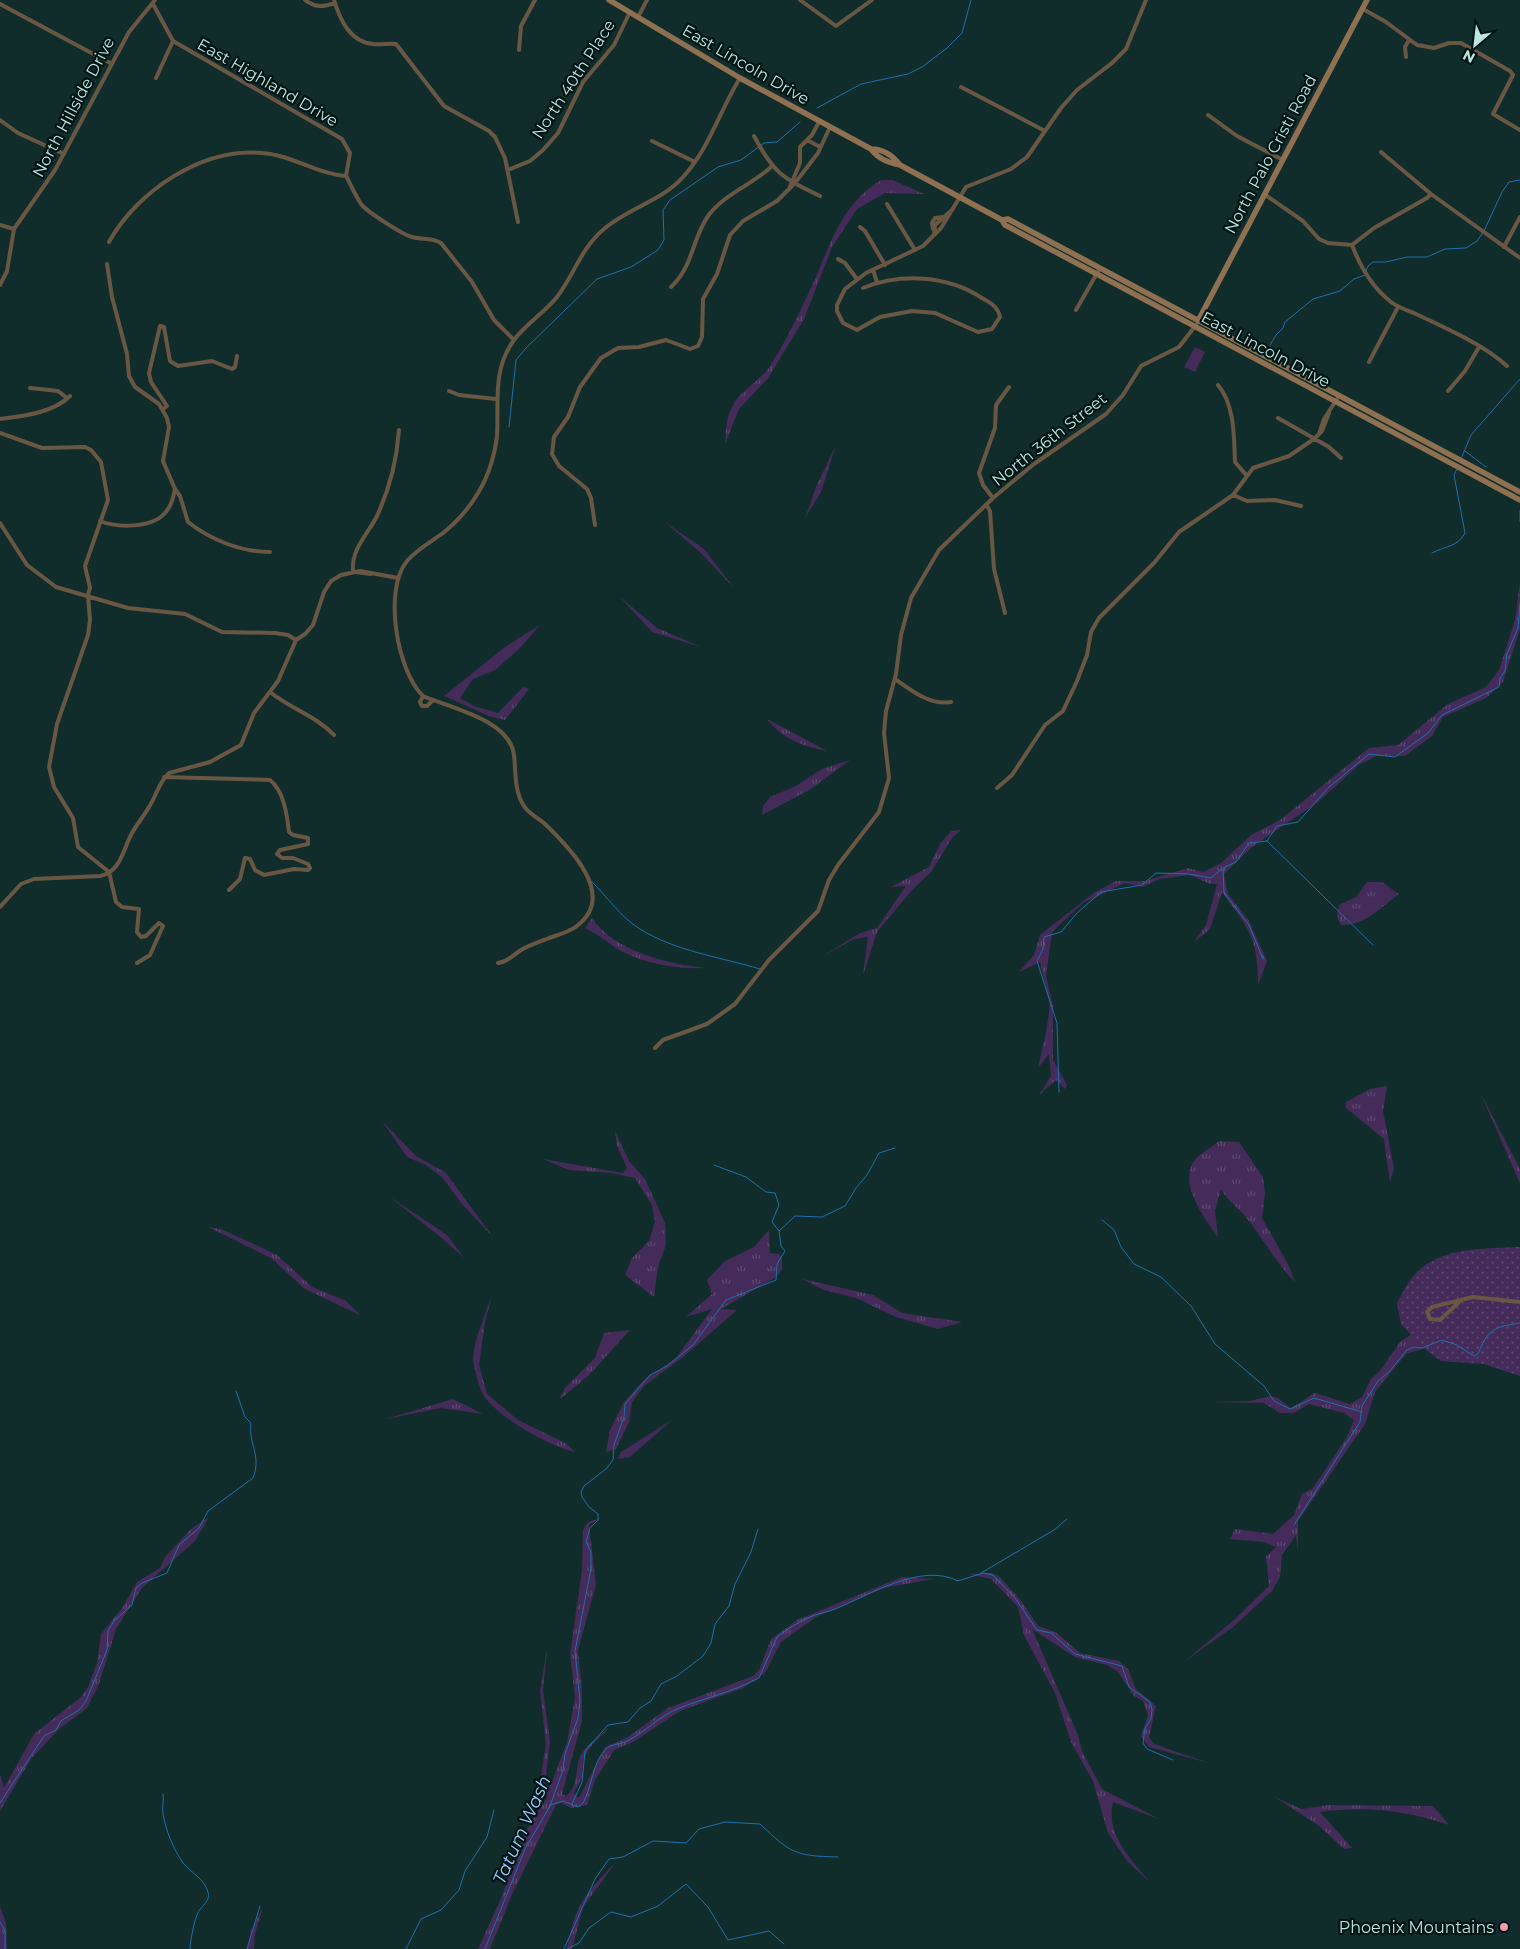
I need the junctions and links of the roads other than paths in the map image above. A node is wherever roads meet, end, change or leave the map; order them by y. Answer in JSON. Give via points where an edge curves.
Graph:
{"nodes":[{"id":1,"x":305,"y":0,"type":"edge"},
{"id":2,"x":535,"y":0,"type":"edge"},
{"id":3,"x":609,"y":0,"type":"edge"},
{"id":4,"x":647,"y":0,"type":"edge"},
{"id":5,"x":800,"y":0,"type":"edge"},
{"id":6,"x":872,"y":0,"type":"edge"},
{"id":7,"x":1146,"y":0,"type":"edge"},
{"id":8,"x":1367,"y":0,"type":"edge"},
{"id":9,"x":154,"y":2,"type":"edge"},
{"id":10,"x":334,"y":2,"type":"edge"},
{"id":11,"x":0,"y":4,"type":"edge"},
{"id":12,"x":1363,"y":9,"type":"junction"},
{"id":13,"x":630,"y":12,"type":"junction"},
{"id":14,"x":638,"y":18,"type":"junction"},
{"id":15,"x":1409,"y":40,"type":"junction"},
{"id":16,"x":173,"y":41,"type":"junction"},
{"id":17,"x":519,"y":50,"type":"dead end"},
{"id":18,"x":1406,"y":57,"type":"dead end"},
{"id":19,"x":112,"y":64,"type":"junction"},
{"id":20,"x":156,"y":78,"type":"dead end"},
{"id":21,"x":740,"y":78,"type":"junction"},
{"id":22,"x":961,"y":88,"type":"dead end"},
{"id":23,"x":1208,"y":115,"type":"dead end"},
{"id":24,"x":0,"y":120,"type":"edge"},
{"id":25,"x":819,"y":122,"type":"junction"},
{"id":26,"x":830,"y":127,"type":"junction"},
{"id":27,"x":1520,"y":130,"type":"edge"},
{"id":28,"x":1045,"y":131,"type":"junction"},
{"id":29,"x":754,"y":136,"type":"dead end"},
{"id":30,"x":652,"y":140,"type":"dead end"},
{"id":31,"x":807,"y":140,"type":"junction"},
{"id":32,"x":820,"y":147,"type":"junction"},
{"id":33,"x":1381,"y":152,"type":"dead end"},
{"id":34,"x":64,"y":154,"type":"junction"},
{"id":35,"x":1283,"y":160,"type":"junction"},
{"id":36,"x":695,"y":162,"type":"junction"},
{"id":37,"x":771,"y":167,"type":"junction"},
{"id":38,"x":508,"y":170,"type":"junction"},
{"id":39,"x":346,"y":176,"type":"junction"},
{"id":40,"x":794,"y":182,"type":"junction"},
{"id":41,"x":1264,"y":194,"type":"junction"},
{"id":42,"x":1431,"y":194,"type":"junction"},
{"id":43,"x":820,"y":196,"type":"dead end"},
{"id":44,"x":960,"y":197,"type":"junction"},
{"id":45,"x":887,"y":204,"type":"dead end"},
{"id":46,"x":954,"y":206,"type":"junction"},
{"id":47,"x":1520,"y":217,"type":"edge"},
{"id":48,"x":1002,"y":220,"type":"junction"},
{"id":49,"x":518,"y":222,"type":"dead end"},
{"id":50,"x":0,"y":225,"type":"edge"},
{"id":51,"x":860,"y":227,"type":"dead end"},
{"id":52,"x":14,"y":229,"type":"junction"},
{"id":53,"x":934,"y":235,"type":"junction"},
{"id":54,"x":109,"y":242,"type":"dead end"},
{"id":55,"x":1352,"y":245,"type":"junction"},
{"id":56,"x":1504,"y":247,"type":"junction"},
{"id":57,"x":915,"y":250,"type":"junction"},
{"id":58,"x":1520,"y":258,"type":"edge"},
{"id":59,"x":838,"y":259,"type":"dead end"},
{"id":60,"x":107,"y":264,"type":"dead end"},
{"id":61,"x":885,"y":265,"type":"junction"},
{"id":62,"x":1100,"y":268,"type":"junction"},
{"id":63,"x":873,"y":270,"type":"junction"},
{"id":64,"x":1096,"y":274,"type":"junction"},
{"id":65,"x":857,"y":279,"type":"junction"},
{"id":66,"x":877,"y":282,"type":"junction"},
{"id":67,"x":0,"y":285,"type":"edge"},
{"id":68,"x":672,"y":287,"type":"dead end"},
{"id":69,"x":863,"y":288,"type":"dead end"},
{"id":70,"x":1398,"y":307,"type":"junction"},
{"id":71,"x":1076,"y":310,"type":"dead end"},
{"id":72,"x":1197,"y":324,"type":"junction"},
{"id":73,"x":514,"y":340,"type":"junction"},
{"id":74,"x":1479,"y":347,"type":"junction"},
{"id":75,"x":237,"y":356,"type":"dead end"},
{"id":76,"x":1369,"y":362,"type":"dead end"},
{"id":77,"x":1507,"y":366,"type":"dead end"},
{"id":78,"x":1218,"y":385,"type":"dead end"},
{"id":79,"x":1009,"y":387,"type":"dead end"},
{"id":80,"x":30,"y":388,"type":"dead end"},
{"id":81,"x":448,"y":391,"type":"dead end"},
{"id":82,"x":1448,"y":391,"type":"dead end"},
{"id":83,"x":1339,"y":396,"type":"junction"},
{"id":84,"x":496,"y":399,"type":"junction"},
{"id":85,"x":1336,"y":402,"type":"junction"},
{"id":86,"x":163,"y":409,"type":"junction"},
{"id":87,"x":1278,"y":418,"type":"dead end"},
{"id":88,"x":0,"y":419,"type":"edge"},
{"id":89,"x":399,"y":430,"type":"dead end"},
{"id":90,"x":0,"y":433,"type":"edge"},
{"id":91,"x":1314,"y":439,"type":"junction"},
{"id":92,"x":1341,"y":458,"type":"dead end"},
{"id":93,"x":1455,"y":462,"type":"junction"},
{"id":94,"x":1467,"y":468,"type":"junction"},
{"id":95,"x":1247,"y":476,"type":"junction"},
{"id":96,"x":175,"y":489,"type":"junction"},
{"id":97,"x":1520,"y":492,"type":"edge"},
{"id":98,"x":1232,"y":495,"type":"junction"},
{"id":99,"x":993,"y":498,"type":"junction"},
{"id":100,"x":1520,"y":500,"type":"edge"},
{"id":101,"x":987,"y":506,"type":"junction"},
{"id":102,"x":1301,"y":506,"type":"dead end"},
{"id":103,"x":100,"y":522,"type":"junction"},
{"id":104,"x":0,"y":523,"type":"edge"},
{"id":105,"x":595,"y":525,"type":"dead end"},
{"id":106,"x":270,"y":552,"type":"dead end"},
{"id":107,"x":353,"y":572,"type":"junction"},
{"id":108,"x":398,"y":578,"type":"junction"},
{"id":109,"x":88,"y":595,"type":"junction"},
{"id":110,"x":1005,"y":613,"type":"dead end"},
{"id":111,"x":296,"y":640,"type":"junction"},
{"id":112,"x":895,"y":679,"type":"junction"},
{"id":113,"x":270,"y":692,"type":"junction"},
{"id":114,"x":423,"y":696,"type":"junction"},
{"id":115,"x":434,"y":700,"type":"junction"},
{"id":116,"x":951,"y":702,"type":"dead end"},
{"id":117,"x":334,"y":735,"type":"dead end"},
{"id":118,"x":164,"y":777,"type":"junction"},
{"id":119,"x":997,"y":788,"type":"dead end"},
{"id":120,"x":109,"y":872,"type":"junction"},
{"id":121,"x":229,"y":890,"type":"dead end"},
{"id":122,"x":0,"y":907,"type":"edge"},
{"id":123,"x":498,"y":963,"type":"dead end"},
{"id":124,"x":137,"y":964,"type":"dead end"},
{"id":125,"x":655,"y":1048,"type":"dead end"},
{"id":126,"x":1459,"y":1302,"type":"junction"},
{"id":127,"x":1520,"y":1302,"type":"edge"}],
"edges":[{"from":1,"to":10,"type":"street","via":[[321,7]]},
{"from":2,"to":17,"type":"street","via":[[521,26]]},
{"from":3,"to":13,"type":"main road","name":"East Lincoln Drive"},
{"from":4,"to":14,"type":"street","name":"North 40th Place"},
{"from":5,"to":6,"type":"street","via":[[836,26]]},
{"from":7,"to":28,"type":"street","via":[[1126,49],[1112,64],[1077,90]]},
{"from":8,"to":12,"type":"main road","name":"North Palo Cristi Road"},
{"from":9,"to":16,"type":"street"},
{"from":9,"to":19,"type":"street","name":"North Hillside Drive","via":[[129,32]]},
{"from":10,"to":38,"type":"street","via":[[352,36],[368,43],[396,44],[444,106],[496,137]]},
{"from":11,"to":19,"type":"street"},
{"from":12,"to":15,"type":"street"},
{"from":12,"to":35,"type":"main road","name":"North Palo Cristi Road"},
{"from":13,"to":14,"type":"main road","name":"East Lincoln Drive"},
{"from":13,"to":38,"type":"street","name":"North 40th Place","via":[[614,44],[584,82],[558,133],[530,161]]},
{"from":14,"to":21,"type":"main road","name":"East Lincoln Drive"},
{"from":15,"to":18,"type":"street","via":[[1405,47]]},
{"from":15,"to":27,"type":"street","via":[[1428,48],[1461,43],[1510,70],[1513,75],[1493,114]]},
{"from":16,"to":20,"type":"street"},
{"from":16,"to":39,"type":"street","name":"East Highland Drive","via":[[342,138],[350,153]]},
{"from":19,"to":34,"type":"street","name":"North Hillside Drive"},
{"from":21,"to":25,"type":"main road","name":"East Lincoln Drive"},
{"from":21,"to":36,"type":"street"},
{"from":22,"to":28,"type":"street"},
{"from":23,"to":35,"type":"street","via":[[1237,136]]},
{"from":24,"to":34,"type":"street","via":[[18,133]]},
{"from":25,"to":26,"type":"main road","name":"East Lincoln Drive"},
{"from":25,"to":31,"type":"street"},
{"from":26,"to":32,"type":"street"},
{"from":26,"to":44,"type":"main road","name":"East Lincoln Drive","via":[[895,158],[900,165]]},
{"from":28,"to":44,"type":"street","via":[[1027,157],[1018,164],[966,187]]},
{"from":29,"to":37,"type":"street"},
{"from":30,"to":36,"type":"street"},
{"from":31,"to":32,"type":"street"},
{"from":31,"to":40,"type":"street","via":[[800,147],[800,163]]},
{"from":32,"to":40,"type":"street"},
{"from":33,"to":42,"type":"street"},
{"from":34,"to":52,"type":"street","name":"North Hillside Drive"},
{"from":35,"to":41,"type":"main road","name":"North Palo Cristi Road"},
{"from":36,"to":73,"type":"street","via":[[673,186],[595,236],[558,296]]},
{"from":37,"to":40,"type":"street"},
{"from":37,"to":68,"type":"street","via":[[716,207],[704,224],[686,270]]},
{"from":38,"to":49,"type":"street"},
{"from":39,"to":54,"type":"street","via":[[332,175],[263,153],[224,155],[167,181],[134,210]]},
{"from":39,"to":73,"type":"street","via":[[367,210],[403,234],[434,239],[443,245],[472,282],[494,320]]},
{"from":40,"to":43,"type":"street"},
{"from":40,"to":105,"type":"street","via":[[777,201],[743,221],[730,235],[717,274],[703,299],[702,336],[698,346],[690,349],[666,340],[612,350],[601,358],[580,387],[568,417],[554,437],[552,454],[559,466],[586,489]]},
{"from":41,"to":55,"type":"street","via":[[1304,221],[1319,239]]},
{"from":41,"to":72,"type":"main road","name":"North Palo Cristi Road"},
{"from":42,"to":55,"type":"street"},
{"from":42,"to":56,"type":"street"},
{"from":44,"to":46,"type":"street"},
{"from":44,"to":48,"type":"main road","name":"East Lincoln Drive"},
{"from":45,"to":57,"type":"street"},
{"from":46,"to":53,"type":"street"},
{"from":46,"to":53,"type":"street","via":[[942,217],[934,218]]},
{"from":47,"to":56,"type":"street"},
{"from":48,"to":62,"type":"main road","name":"East Lincoln Drive","via":[[1008,219]]},
{"from":48,"to":64,"type":"main road","name":"East Lincoln Drive"},
{"from":50,"to":52,"type":"street"},
{"from":51,"to":61,"type":"street"},
{"from":52,"to":67,"type":"street","name":"North Hillside Drive","via":[[7,271]]},
{"from":53,"to":57,"type":"street"},
{"from":55,"to":70,"type":"street","via":[[1366,272],[1385,297]]},
{"from":56,"to":58,"type":"street"},
{"from":57,"to":61,"type":"street"},
{"from":59,"to":65,"type":"street"},
{"from":60,"to":86,"type":"street","via":[[132,383]]},
{"from":61,"to":63,"type":"street"},
{"from":62,"to":64,"type":"street"},
{"from":62,"to":72,"type":"main road","name":"East Lincoln Drive"},
{"from":63,"to":65,"type":"street"},
{"from":63,"to":66,"type":"street"},
{"from":64,"to":71,"type":"street"},
{"from":64,"to":72,"type":"main road","name":"East Lincoln Drive"},
{"from":65,"to":66,"type":"street","via":[[841,293],[837,305],[840,318],[852,329],[861,329],[880,317],[912,311],[935,313],[978,332],[989,330],[999,321],[995,307],[954,285],[914,278]]},
{"from":66,"to":69,"type":"street"},
{"from":70,"to":74,"type":"street"},
{"from":70,"to":76,"type":"street"},
{"from":72,"to":83,"type":"main road","name":"East Lincoln Drive"},
{"from":72,"to":85,"type":"main road","name":"East Lincoln Drive"},
{"from":72,"to":99,"type":"street","name":"North 36th Street","via":[[1179,347],[1141,366],[1123,395],[1106,414],[1034,464]]},
{"from":73,"to":84,"type":"street","via":[[500,372]]},
{"from":74,"to":77,"type":"street"},
{"from":74,"to":82,"type":"street"},
{"from":75,"to":86,"type":"street","via":[[232,369],[212,362],[178,366],[170,361],[166,333],[160,326],[149,373],[151,382],[167,406]]},
{"from":78,"to":95,"type":"street","via":[[1224,391],[1234,428],[1235,462]]},
{"from":79,"to":99,"type":"street","via":[[996,405],[995,428],[979,473]]},
{"from":80,"to":88,"type":"street","via":[[58,391],[68,397],[60,404],[26,416]]},
{"from":81,"to":84,"type":"street"},
{"from":83,"to":85,"type":"street"},
{"from":83,"to":93,"type":"main road","name":"East Lincoln Drive"},
{"from":84,"to":108,"type":"street","via":[[495,445],[489,470],[478,494],[454,524],[412,555]]},
{"from":85,"to":91,"type":"street"},
{"from":85,"to":93,"type":"main road","name":"East Lincoln Drive"},
{"from":86,"to":96,"type":"street","via":[[169,427],[164,461]]},
{"from":87,"to":91,"type":"street"},
{"from":89,"to":107,"type":"street","via":[[394,465],[376,517],[358,545]]},
{"from":90,"to":103,"type":"street","via":[[42,448],[85,447],[91,450],[101,462],[108,492]]},
{"from":91,"to":92,"type":"street"},
{"from":91,"to":95,"type":"street","via":[[1289,456],[1257,466]]},
{"from":93,"to":94,"type":"main road","name":"East Lincoln Drive"},
{"from":94,"to":97,"type":"main road","name":"East Lincoln Drive"},
{"from":94,"to":100,"type":"main road","name":"East Lincoln Drive"},
{"from":95,"to":98,"type":"street"},
{"from":96,"to":103,"type":"street","via":[[169,508],[158,519],[128,527]]},
{"from":96,"to":106,"type":"street","via":[[192,525],[225,544]]},
{"from":98,"to":102,"type":"street","via":[[1247,501],[1275,500]]},
{"from":98,"to":119,"type":"street","via":[[1179,532],[1154,563],[1100,618],[1091,632],[1078,682],[1063,711],[1045,726],[1012,775]]},
{"from":99,"to":101,"type":"street","name":"North 36th Street"},
{"from":101,"to":110,"type":"street","via":[[994,569]]},
{"from":101,"to":112,"type":"street","name":"North 36th Street","via":[[939,550],[916,588],[901,635]]},
{"from":103,"to":109,"type":"street","via":[[85,566],[90,588]]},
{"from":104,"to":109,"type":"street","via":[[19,556],[40,577],[62,589]]},
{"from":107,"to":108,"type":"street"},
{"from":107,"to":111,"type":"street","via":[[331,582],[311,627]]},
{"from":108,"to":114,"type":"street","via":[[399,648],[413,684]]},
{"from":109,"to":111,"type":"street","via":[[128,608],[185,614],[222,632],[275,633]]},
{"from":109,"to":120,"type":"street","via":[[88,635],[55,731],[49,767],[54,787],[73,818],[78,847]]},
{"from":111,"to":113,"type":"street"},
{"from":112,"to":116,"type":"street","via":[[921,697]]},
{"from":112,"to":125,"type":"street","name":"North 36th Street","via":[[885,722],[889,778],[884,801],[875,820],[838,865],[818,911],[769,960],[746,992],[723,1014],[694,1030],[663,1040]]},
{"from":113,"to":117,"type":"street","via":[[322,722]]},
{"from":113,"to":118,"type":"street","via":[[254,713],[239,748],[210,762]]},
{"from":114,"to":115,"type":"street"},
{"from":114,"to":115,"type":"street","via":[[422,706]]},
{"from":115,"to":123,"type":"street","via":[[492,724],[506,735],[513,749],[520,801],[548,828],[590,880],[592,898],[577,926],[528,946]]},
{"from":118,"to":120,"type":"street","via":[[132,833],[121,860]]},
{"from":118,"to":121,"type":"street","via":[[270,780],[280,794],[289,832],[308,838],[308,844],[280,850],[277,854],[308,864],[308,870],[294,869],[264,875],[255,870],[250,859],[245,858],[240,879]]},
{"from":120,"to":122,"type":"street","via":[[96,876],[34,879],[21,884]]},
{"from":120,"to":124,"type":"street","via":[[116,902],[122,907],[139,909],[136,927],[141,937],[159,923],[162,926],[150,955]]},
{"from":126,"to":126,"type":"street","via":[[1432,1307],[1427,1315],[1430,1319],[1440,1320]]},
{"from":126,"to":127,"type":"street","via":[[1478,1297]]}]}
